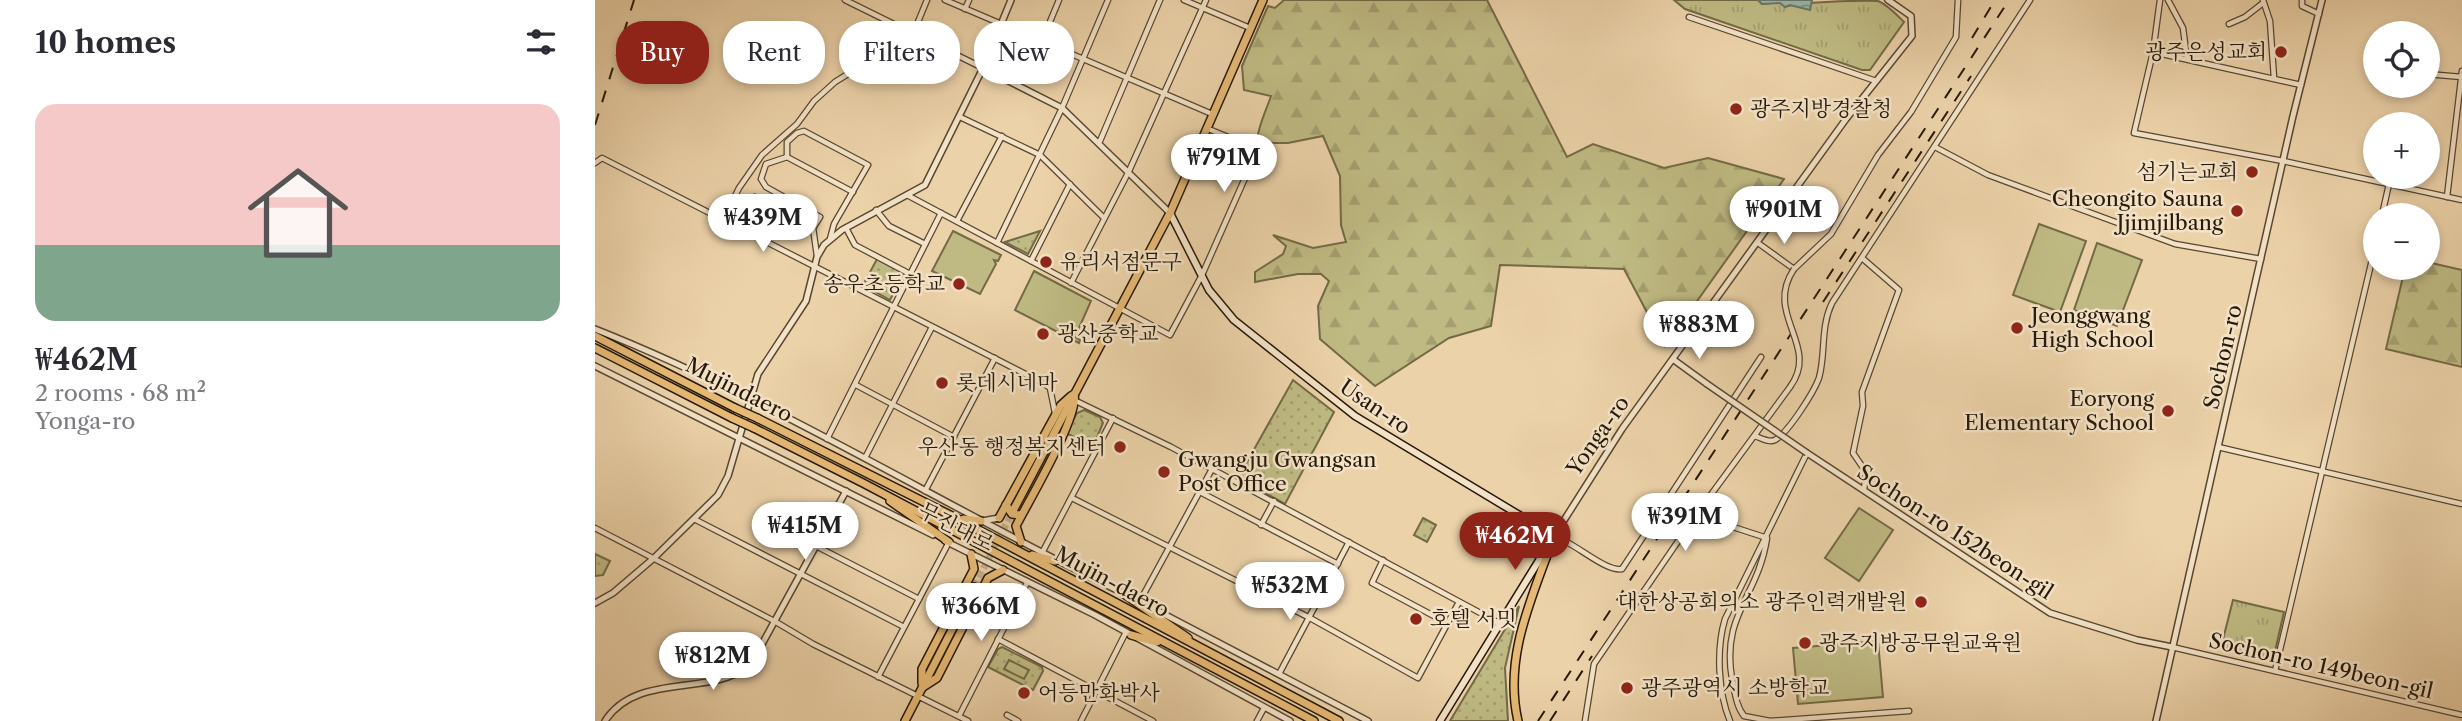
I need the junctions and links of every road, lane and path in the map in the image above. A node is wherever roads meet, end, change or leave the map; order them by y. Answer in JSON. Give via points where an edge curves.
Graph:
{"nodes":[{"id":1,"x":845,"y":0,"type":"edge"},
{"id":2,"x":927,"y":0,"type":"edge"},
{"id":3,"x":945,"y":0,"type":"edge"},
{"id":4,"x":969,"y":0,"type":"edge"},
{"id":5,"x":1011,"y":0,"type":"edge"},
{"id":6,"x":1059,"y":0,"type":"edge"},
{"id":7,"x":1108,"y":0,"type":"edge"},
{"id":8,"x":1160,"y":0,"type":"edge"},
{"id":9,"x":1184,"y":0,"type":"edge"},
{"id":10,"x":1206,"y":0,"type":"edge"},
{"id":11,"x":1263,"y":0,"type":"edge"},
{"id":12,"x":1888,"y":0,"type":"edge"},
{"id":13,"x":1958,"y":0,"type":"edge"},
{"id":14,"x":2030,"y":0,"type":"edge"},
{"id":15,"x":2160,"y":0,"type":"edge"},
{"id":16,"x":2168,"y":0,"type":"edge"},
{"id":17,"x":2302,"y":0,"type":"edge"},
{"id":18,"x":2322,"y":0,"type":"edge"},
{"id":19,"x":2263,"y":1,"type":"edge"},
{"id":20,"x":1203,"y":8,"type":"junction"},
{"id":21,"x":965,"y":9,"type":"junction"},
{"id":22,"x":2319,"y":14,"type":"junction"},
{"id":23,"x":1689,"y":17,"type":"dead end"},
{"id":24,"x":887,"y":21,"type":"edge"},
{"id":25,"x":920,"y":21,"type":"edge"},
{"id":26,"x":994,"y":21,"type":"edge"},
{"id":27,"x":1002,"y":21,"type":"edge"},
{"id":28,"x":1050,"y":21,"type":"edge"},
{"id":29,"x":2229,"y":24,"type":"dead end"},
{"id":30,"x":1250,"y":28,"type":"junction"},
{"id":31,"x":2153,"y":52,"type":"junction"},
{"id":32,"x":1074,"y":55,"type":"edge"},
{"id":33,"x":1083,"y":59,"type":"junction"},
{"id":34,"x":2187,"y":60,"type":"junction"},
{"id":35,"x":2462,"y":71,"type":"edge"},
{"id":36,"x":2440,"y":75,"type":"edge"},
{"id":37,"x":2462,"y":77,"type":"edge"},
{"id":38,"x":1127,"y":78,"type":"junction"},
{"id":39,"x":2274,"y":78,"type":"junction"},
{"id":40,"x":839,"y":80,"type":"edge"},
{"id":41,"x":1875,"y":81,"type":"junction"},
{"id":42,"x":975,"y":84,"type":"edge"},
{"id":43,"x":1015,"y":84,"type":"edge"},
{"id":44,"x":2301,"y":85,"type":"junction"},
{"id":45,"x":1164,"y":93,"type":"junction"},
{"id":46,"x":1062,"y":108,"type":"junction"},
{"id":47,"x":1212,"y":114,"type":"junction"},
{"id":48,"x":960,"y":117,"type":"junction"},
{"id":49,"x":1206,"y":128,"type":"junction"},
{"id":50,"x":1002,"y":136,"type":"junction"},
{"id":51,"x":1100,"y":141,"type":"junction"},
{"id":52,"x":1935,"y":148,"type":"junction"},
{"id":53,"x":1040,"y":155,"type":"junction"},
{"id":54,"x":787,"y":157,"type":"junction"},
{"id":55,"x":2283,"y":161,"type":"junction"},
{"id":56,"x":595,"y":163,"type":"edge"},
{"id":57,"x":1129,"y":171,"type":"junction"},
{"id":58,"x":2363,"y":178,"type":"edge"},
{"id":59,"x":1070,"y":184,"type":"junction"},
{"id":60,"x":2411,"y":189,"type":"edge"},
{"id":61,"x":853,"y":192,"type":"junction"},
{"id":62,"x":907,"y":195,"type":"junction"},
{"id":63,"x":755,"y":197,"type":"dead end"},
{"id":64,"x":2447,"y":197,"type":"junction"},
{"id":65,"x":2462,"y":200,"type":"edge"},
{"id":66,"x":876,"y":210,"type":"junction"},
{"id":67,"x":941,"y":213,"type":"junction"},
{"id":68,"x":1170,"y":213,"type":"junction"},
{"id":69,"x":1104,"y":218,"type":"junction"},
{"id":70,"x":723,"y":219,"type":"junction"},
{"id":71,"x":957,"y":221,"type":"junction"},
{"id":72,"x":846,"y":228,"type":"junction"},
{"id":73,"x":813,"y":229,"type":"junction"},
{"id":74,"x":829,"y":240,"type":"junction"},
{"id":75,"x":997,"y":243,"type":"junction"},
{"id":76,"x":1758,"y":243,"type":"junction"},
{"id":77,"x":925,"y":244,"type":"junction"},
{"id":78,"x":817,"y":257,"type":"junction"},
{"id":79,"x":1862,"y":258,"type":"junction"},
{"id":80,"x":2261,"y":259,"type":"junction"},
{"id":81,"x":1031,"y":261,"type":"junction"},
{"id":82,"x":814,"y":266,"type":"junction"},
{"id":83,"x":1794,"y":269,"type":"junction"},
{"id":84,"x":910,"y":274,"type":"junction"},
{"id":85,"x":1202,"y":275,"type":"junction"},
{"id":86,"x":2367,"y":280,"type":"edge"},
{"id":87,"x":1071,"y":283,"type":"junction"},
{"id":88,"x":1120,"y":307,"type":"junction"},
{"id":89,"x":893,"y":308,"type":"junction"},
{"id":90,"x":932,"y":327,"type":"junction"},
{"id":91,"x":595,"y":329,"type":"edge"},
{"id":92,"x":595,"y":336,"type":"edge"},
{"id":93,"x":595,"y":348,"type":"edge"},
{"id":94,"x":1761,"y":357,"type":"dead end"},
{"id":95,"x":995,"y":358,"type":"junction"},
{"id":96,"x":1674,"y":360,"type":"junction"},
{"id":97,"x":595,"y":366,"type":"edge"},
{"id":98,"x":856,"y":385,"type":"junction"},
{"id":99,"x":1075,"y":397,"type":"junction"},
{"id":100,"x":750,"y":400,"type":"junction"},
{"id":101,"x":892,"y":405,"type":"junction"},
{"id":102,"x":1055,"y":414,"type":"junction"},
{"id":103,"x":1113,"y":418,"type":"junction"},
{"id":104,"x":1755,"y":436,"type":"junction"},
{"id":105,"x":954,"y":437,"type":"junction"},
{"id":106,"x":739,"y":439,"type":"junction"},
{"id":107,"x":827,"y":439,"type":"junction"},
{"id":108,"x":2218,"y":447,"type":"junction"},
{"id":109,"x":1807,"y":453,"type":"junction"},
{"id":110,"x":865,"y":458,"type":"junction"},
{"id":111,"x":1212,"y":469,"type":"junction"},
{"id":112,"x":2322,"y":473,"type":"junction"},
{"id":113,"x":863,"y":482,"type":"junction"},
{"id":114,"x":846,"y":491,"type":"junction"},
{"id":115,"x":925,"y":491,"type":"junction"},
{"id":116,"x":1864,"y":491,"type":"junction"},
{"id":117,"x":1200,"y":492,"type":"junction"},
{"id":118,"x":1072,"y":498,"type":"junction"},
{"id":119,"x":1273,"y":501,"type":"junction"},
{"id":120,"x":2462,"y":504,"type":"edge"},
{"id":121,"x":1010,"y":507,"type":"junction"},
{"id":122,"x":1021,"y":515,"type":"junction"},
{"id":123,"x":1696,"y":515,"type":"junction"},
{"id":124,"x":999,"y":518,"type":"joint"},
{"id":125,"x":694,"y":519,"type":"junction"},
{"id":126,"x":958,"y":519,"type":"junction"},
{"id":127,"x":981,"y":521,"type":"junction"},
{"id":128,"x":1261,"y":525,"type":"junction"},
{"id":129,"x":595,"y":528,"type":"edge"},
{"id":130,"x":1554,"y":536,"type":"junction"},
{"id":131,"x":1767,"y":538,"type":"junction"},
{"id":132,"x":949,"y":542,"type":"junction"},
{"id":133,"x":1021,"y":542,"type":"junction"},
{"id":134,"x":1349,"y":542,"type":"junction"},
{"id":135,"x":815,"y":546,"type":"junction"},
{"id":136,"x":1171,"y":548,"type":"junction"},
{"id":137,"x":1021,"y":552,"type":"junction"},
{"id":138,"x":971,"y":554,"type":"junction"},
{"id":139,"x":1042,"y":554,"type":"junction"},
{"id":140,"x":654,"y":558,"type":"junction"},
{"id":141,"x":1383,"y":560,"type":"junction"},
{"id":142,"x":1055,"y":561,"type":"junction"},
{"id":143,"x":1338,"y":564,"type":"junction"},
{"id":144,"x":1003,"y":570,"type":"junction"},
{"id":145,"x":801,"y":574,"type":"junction"},
{"id":146,"x":971,"y":576,"type":"junction"},
{"id":147,"x":1027,"y":583,"type":"junction"},
{"id":148,"x":985,"y":584,"type":"junction"},
{"id":149,"x":974,"y":587,"type":"tunnel mouth"},
{"id":150,"x":1124,"y":594,"type":"junction"},
{"id":151,"x":919,"y":599,"type":"junction"},
{"id":152,"x":1140,"y":601,"type":"junction"},
{"id":153,"x":1459,"y":602,"type":"junction"},
{"id":154,"x":595,"y":603,"type":"edge"},
{"id":155,"x":1310,"y":618,"type":"junction"},
{"id":156,"x":776,"y":622,"type":"junction"},
{"id":157,"x":1447,"y":623,"type":"junction"},
{"id":158,"x":1499,"y":623,"type":"junction"},
{"id":159,"x":904,"y":627,"type":"junction"},
{"id":160,"x":1128,"y":634,"type":"junction"},
{"id":161,"x":997,"y":639,"type":"junction"},
{"id":162,"x":1171,"y":646,"type":"junction"},
{"id":163,"x":2172,"y":647,"type":"junction"},
{"id":164,"x":1211,"y":655,"type":"junction"},
{"id":165,"x":2276,"y":671,"type":"junction"},
{"id":166,"x":1279,"y":674,"type":"junction"},
{"id":167,"x":878,"y":677,"type":"junction"},
{"id":168,"x":922,"y":687,"type":"junction"},
{"id":169,"x":1096,"y":691,"type":"junction"},
{"id":170,"x":918,"y":696,"type":"junction"},
{"id":171,"x":1264,"y":708,"type":"junction"},
{"id":172,"x":1909,"y":711,"type":"dead end"},
{"id":173,"x":1007,"y":715,"type":"dead end"},
{"id":174,"x":2462,"y":715,"type":"edge"},
{"id":175,"x":959,"y":716,"type":"junction"},
{"id":176,"x":605,"y":721,"type":"edge"},
{"id":177,"x":905,"y":721,"type":"edge"},
{"id":178,"x":968,"y":721,"type":"edge"},
{"id":179,"x":1018,"y":721,"type":"edge"},
{"id":180,"x":1081,"y":721,"type":"edge"},
{"id":181,"x":1153,"y":721,"type":"edge"},
{"id":182,"x":1257,"y":721,"type":"edge"},
{"id":183,"x":1290,"y":721,"type":"edge"},
{"id":184,"x":1314,"y":721,"type":"edge"},
{"id":185,"x":1338,"y":721,"type":"edge"},
{"id":186,"x":1368,"y":721,"type":"edge"},
{"id":187,"x":1438,"y":721,"type":"edge"},
{"id":188,"x":1518,"y":721,"type":"edge"},
{"id":189,"x":1585,"y":721,"type":"edge"},
{"id":190,"x":1730,"y":721,"type":"edge"},
{"id":191,"x":2156,"y":721,"type":"edge"}],
"edges":[{"from":1,"to":24,"type":"street","name":"Usan-ro"},
{"from":2,"to":25,"type":"street"},
{"from":3,"to":21,"type":"street"},
{"from":4,"to":21,"type":"street"},
{"from":5,"to":27,"type":"street"},
{"from":6,"to":28,"type":"street"},
{"from":7,"to":33,"type":"street"},
{"from":8,"to":38,"type":"street"},
{"from":9,"to":20,"type":"street"},
{"from":10,"to":20,"type":"street"},
{"from":11,"to":30,"type":"main road"},
{"from":12,"to":41,"type":"street","name":"Yonga-ro","via":[[1912,16],[1912,36]]},
{"from":13,"to":83,"type":"street","via":[[1956,37],[1911,112],[1878,155],[1831,234]]},
{"from":14,"to":52,"type":"street"},
{"from":15,"to":31,"type":"street"},
{"from":16,"to":34,"type":"street","via":[[2183,28]]},
{"from":17,"to":22,"type":"street","via":[[2302,6]]},
{"from":18,"to":22,"type":"street","name":"Sochon-ro"},
{"from":19,"to":29,"type":"street"},
{"from":19,"to":39,"type":"street","via":[[2270,21]]},
{"from":20,"to":30,"type":"street"},
{"from":20,"to":45,"type":"street"},
{"from":21,"to":26,"type":"street"},
{"from":22,"to":44,"type":"street","name":"Sochon-ro"},
{"from":23,"to":41,"type":"street"},
{"from":30,"to":47,"type":"main road"},
{"from":31,"to":34,"type":"street"},
{"from":31,"to":55,"type":"street","via":[[2134,133]]},
{"from":32,"to":33,"type":"street"},
{"from":33,"to":38,"type":"street"},
{"from":33,"to":46,"type":"street"},
{"from":34,"to":39,"type":"street"},
{"from":35,"to":37,"type":"street"},
{"from":36,"to":37,"type":"street"},
{"from":37,"to":64,"type":"street"},
{"from":38,"to":45,"type":"street"},
{"from":38,"to":51,"type":"street"},
{"from":39,"to":44,"type":"street"},
{"from":40,"to":70,"type":"street","via":[[762,155]]},
{"from":41,"to":76,"type":"street","name":"Yonga-ro"},
{"from":42,"to":48,"type":"street"},
{"from":43,"to":46,"type":"street","name":"Usan-ro"},
{"from":44,"to":55,"type":"street","name":"Sochon-ro"},
{"from":45,"to":47,"type":"street"},
{"from":45,"to":57,"type":"street"},
{"from":46,"to":51,"type":"street","name":"Usan-ro"},
{"from":46,"to":53,"type":"street"},
{"from":47,"to":49,"type":"main road"},
{"from":48,"to":50,"type":"street"},
{"from":48,"to":62,"type":"street","via":[[925,185]]},
{"from":49,"to":68,"type":"main road"},
{"from":49,"to":85,"type":"street","via":[[1250,146],[1254,154]]},
{"from":50,"to":53,"type":"street"},
{"from":50,"to":71,"type":"street"},
{"from":51,"to":57,"type":"street","name":"Usan-ro"},
{"from":52,"to":79,"type":"street"},
{"from":52,"to":80,"type":"street","via":[[1988,175],[2175,244]]},
{"from":53,"to":59,"type":"street"},
{"from":53,"to":75,"type":"street"},
{"from":54,"to":61,"type":"street"},
{"from":54,"to":61,"type":"street","via":[[787,142],[804,131],[868,165]]},
{"from":54,"to":73,"type":"street","via":[[766,164],[761,178],[766,187],[820,217]]},
{"from":55,"to":58,"type":"street"},
{"from":55,"to":80,"type":"street","name":"Sochon-ro"},
{"from":56,"to":70,"type":"street","via":[[603,158]]},
{"from":57,"to":68,"type":"street","name":"Usan-ro"},
{"from":57,"to":69,"type":"street"},
{"from":59,"to":69,"type":"street"},
{"from":59,"to":81,"type":"street"},
{"from":60,"to":64,"type":"street"},
{"from":61,"to":74,"type":"street"},
{"from":62,"to":66,"type":"street"},
{"from":62,"to":67,"type":"street"},
{"from":63,"to":73,"type":"street"},
{"from":64,"to":65,"type":"street"},
{"from":66,"to":72,"type":"street"},
{"from":66,"to":77,"type":"street","via":[[889,226]]},
{"from":67,"to":71,"type":"street"},
{"from":67,"to":77,"type":"street"},
{"from":68,"to":85,"type":"main road","name":"Usan-ro"},
{"from":68,"to":88,"type":"main road"},
{"from":69,"to":87,"type":"street"},
{"from":70,"to":82,"type":"street"},
{"from":71,"to":75,"type":"street"},
{"from":72,"to":74,"type":"street"},
{"from":72,"to":84,"type":"street","via":[[855,245]]},
{"from":73,"to":78,"type":"street"},
{"from":74,"to":78,"type":"street"},
{"from":75,"to":81,"type":"street"},
{"from":76,"to":83,"type":"street"},
{"from":76,"to":96,"type":"street","name":"Yonga-ro"},
{"from":77,"to":84,"type":"street"},
{"from":78,"to":82,"type":"street"},
{"from":79,"to":104,"type":"street","via":[[1825,317],[1821,368],[1814,389],[1778,438],[1770,441]]},
{"from":79,"to":116,"type":"street","via":[[1899,289],[1862,392],[1853,453],[1866,472]]},
{"from":80,"to":108,"type":"street","name":"Sochon-ro"},
{"from":81,"to":87,"type":"street"},
{"from":82,"to":89,"type":"street"},
{"from":82,"to":100,"type":"street","via":[[806,301],[764,360]]},
{"from":83,"to":104,"type":"street","bridge":true,"via":[[1783,301],[1800,355],[1799,371]]},
{"from":84,"to":89,"type":"street"},
{"from":85,"to":88,"type":"street","via":[[1170,335]]},
{"from":85,"to":130,"type":"main road","name":"Usan-ro","via":[[1234,320],[1355,416]]},
{"from":86,"to":112,"type":"street"},
{"from":87,"to":88,"type":"street"},
{"from":88,"to":99,"type":"main road"},
{"from":89,"to":90,"type":"street"},
{"from":89,"to":98,"type":"street"},
{"from":90,"to":95,"type":"street"},
{"from":90,"to":101,"type":"street"},
{"from":91,"to":100,"type":"street","name":"무진대로"},
{"from":92,"to":126,"type":"main road","name":"Mujindaero","bridge":true},
{"from":93,"to":113,"type":"main road","bridge":true},
{"from":94,"to":130,"type":"street","via":[[1622,569],[1613,569]]},
{"from":95,"to":102,"type":"street","via":[[1050,388]]},
{"from":95,"to":105,"type":"street"},
{"from":96,"to":109,"type":"street","name":"Sochon-ro 152beon-gil","bridge":true},
{"from":96,"to":130,"type":"street","name":"Yonga-ro","via":[[1604,455]]},
{"from":97,"to":106,"type":"street","name":"무진대로"},
{"from":98,"to":101,"type":"street"},
{"from":98,"to":107,"type":"street"},
{"from":99,"to":102,"type":"main road"},
{"from":99,"to":103,"type":"street"},
{"from":99,"to":121,"type":"main road"},
{"from":99,"to":122,"type":"main road","via":[[1069,423]]},
{"from":100,"to":106,"type":"street"},
{"from":100,"to":107,"type":"street","name":"무진대로"},
{"from":101,"to":105,"type":"street"},
{"from":101,"to":110,"type":"street"},
{"from":102,"to":121,"type":"main road"},
{"from":103,"to":111,"type":"street"},
{"from":103,"to":118,"type":"street","name":"Mujin-daero"},
{"from":104,"to":123,"type":"street"},
{"from":105,"to":115,"type":"street"},
{"from":106,"to":114,"type":"street","name":"무진대로"},
{"from":106,"to":125,"type":"street","via":[[722,489]]},
{"from":107,"to":110,"type":"street","name":"무진대로"},
{"from":108,"to":112,"type":"street"},
{"from":108,"to":163,"type":"street","name":"Sochon-ro"},
{"from":109,"to":116,"type":"street","name":"Sochon-ro 152beon-gil"},
{"from":109,"to":131,"type":"street"},
{"from":110,"to":115,"type":"street","name":"무진대로"},
{"from":111,"to":117,"type":"street"},
{"from":111,"to":119,"type":"street"},
{"from":112,"to":120,"type":"street"},
{"from":112,"to":165,"type":"street"},
{"from":113,"to":132,"type":"main road"},
{"from":113,"to":162,"type":"main road","name":"Mujin-daero"},
{"from":114,"to":132,"type":"street","name":"무진대로"},
{"from":114,"to":135,"type":"street"},
{"from":115,"to":127,"type":"street","name":"무진대로"},
{"from":116,"to":163,"type":"street","name":"Sochon-ro 152beon-gil","via":[[2050,613]]},
{"from":117,"to":128,"type":"street"},
{"from":117,"to":136,"type":"street"},
{"from":118,"to":136,"type":"street"},
{"from":118,"to":139,"type":"street","name":"Mujin-daero"},
{"from":119,"to":128,"type":"street"},
{"from":119,"to":134,"type":"street"},
{"from":121,"to":122,"type":"main road","via":[[1012,514]]},
{"from":121,"to":124,"type":"main road"},
{"from":122,"to":133,"type":"main road","via":[[1015,528]]},
{"from":123,"to":131,"type":"street"},
{"from":123,"to":189,"type":"street","via":[[1594,664]]},
{"from":124,"to":127,"type":"street"},
{"from":125,"to":140,"type":"street"},
{"from":125,"to":145,"type":"street"},
{"from":126,"to":127,"type":"main road"},
{"from":126,"to":137,"type":"main road","name":"Mujin-daero"},
{"from":127,"to":133,"type":"street","name":"무진대로"},
{"from":128,"to":143,"type":"street"},
{"from":129,"to":140,"type":"street"},
{"from":130,"to":158,"type":"main road","name":"Yonga-ro"},
{"from":130,"to":188,"type":"main road","via":[[1514,659]]},
{"from":131,"to":172,"type":"street","via":[[1760,572],[1730,633],[1731,669],[1744,716],[1770,721]]},
{"from":131,"to":190,"type":"street","via":[[1721,631],[1724,705]]},
{"from":132,"to":138,"type":"street","name":"무진대로"},
{"from":132,"to":151,"type":"street"},
{"from":133,"to":139,"type":"street","name":"무진대로"},
{"from":134,"to":141,"type":"street"},
{"from":134,"to":143,"type":"street"},
{"from":135,"to":145,"type":"street"},
{"from":135,"to":151,"type":"street"},
{"from":136,"to":152,"type":"street"},
{"from":136,"to":155,"type":"street"},
{"from":137,"to":142,"type":"main road"},
{"from":137,"to":164,"type":"main road","name":"Mujin-daero"},
{"from":138,"to":144,"type":"street","name":"무진대로"},
{"from":138,"to":146,"type":"main road","via":[[975,564]]},
{"from":139,"to":142,"type":"street","name":"무진대로"},
{"from":140,"to":154,"type":"street"},
{"from":140,"to":156,"type":"street"},
{"from":141,"to":153,"type":"street"},
{"from":141,"to":157,"type":"street","via":[[1372,583]]},
{"from":142,"to":150,"type":"street","name":"무진대로"},
{"from":143,"to":155,"type":"street"},
{"from":144,"to":147,"type":"street","name":"무진대로"},
{"from":144,"to":148,"type":"main road","via":[[992,574]]},
{"from":145,"to":156,"type":"street"},
{"from":145,"to":159,"type":"street"},
{"from":146,"to":148,"type":"main road"},
{"from":146,"to":168,"type":"main road","via":[[922,669]]},
{"from":147,"to":160,"type":"street","name":"무진대로"},
{"from":147,"to":161,"type":"street"},
{"from":148,"to":168,"type":"main road","via":[[937,678]]},
{"from":149,"to":168,"type":"main road"},
{"from":150,"to":152,"type":"street"},
{"from":150,"to":164,"type":"main road"},
{"from":151,"to":159,"type":"street"},
{"from":152,"to":166,"type":"street"},
{"from":153,"to":157,"type":"street"},
{"from":153,"to":158,"type":"street"},
{"from":155,"to":157,"type":"street","via":[[1418,678]]},
{"from":155,"to":166,"type":"street"},
{"from":156,"to":167,"type":"street"},
{"from":156,"to":176,"type":"street","via":[[744,670],[626,699]]},
{"from":158,"to":187,"type":"main road","name":"Yonga-ro"},
{"from":159,"to":167,"type":"street"},
{"from":160,"to":162,"type":"main road"},
{"from":160,"to":169,"type":"street"},
{"from":160,"to":171,"type":"street","name":"무진대로"},
{"from":161,"to":169,"type":"street"},
{"from":161,"to":175,"type":"street"},
{"from":162,"to":184,"type":"main road","name":"Mujin-daero"},
{"from":163,"to":165,"type":"street","name":"Sochon-ro 149beon-gil"},
{"from":163,"to":191,"type":"street","name":"Sochon-ro"},
{"from":164,"to":185,"type":"main road","name":"Mujin-daero"},
{"from":165,"to":174,"type":"street","name":"Sochon-ro 149beon-gil"},
{"from":166,"to":186,"type":"street"},
{"from":167,"to":170,"type":"street"},
{"from":168,"to":170,"type":"main road"},
{"from":169,"to":180,"type":"street"},
{"from":169,"to":181,"type":"street"},
{"from":170,"to":175,"type":"street"},
{"from":170,"to":177,"type":"main road"},
{"from":171,"to":182,"type":"street"},
{"from":171,"to":183,"type":"street","name":"무진대로"},
{"from":173,"to":179,"type":"street"},
{"from":175,"to":178,"type":"street"}]}
